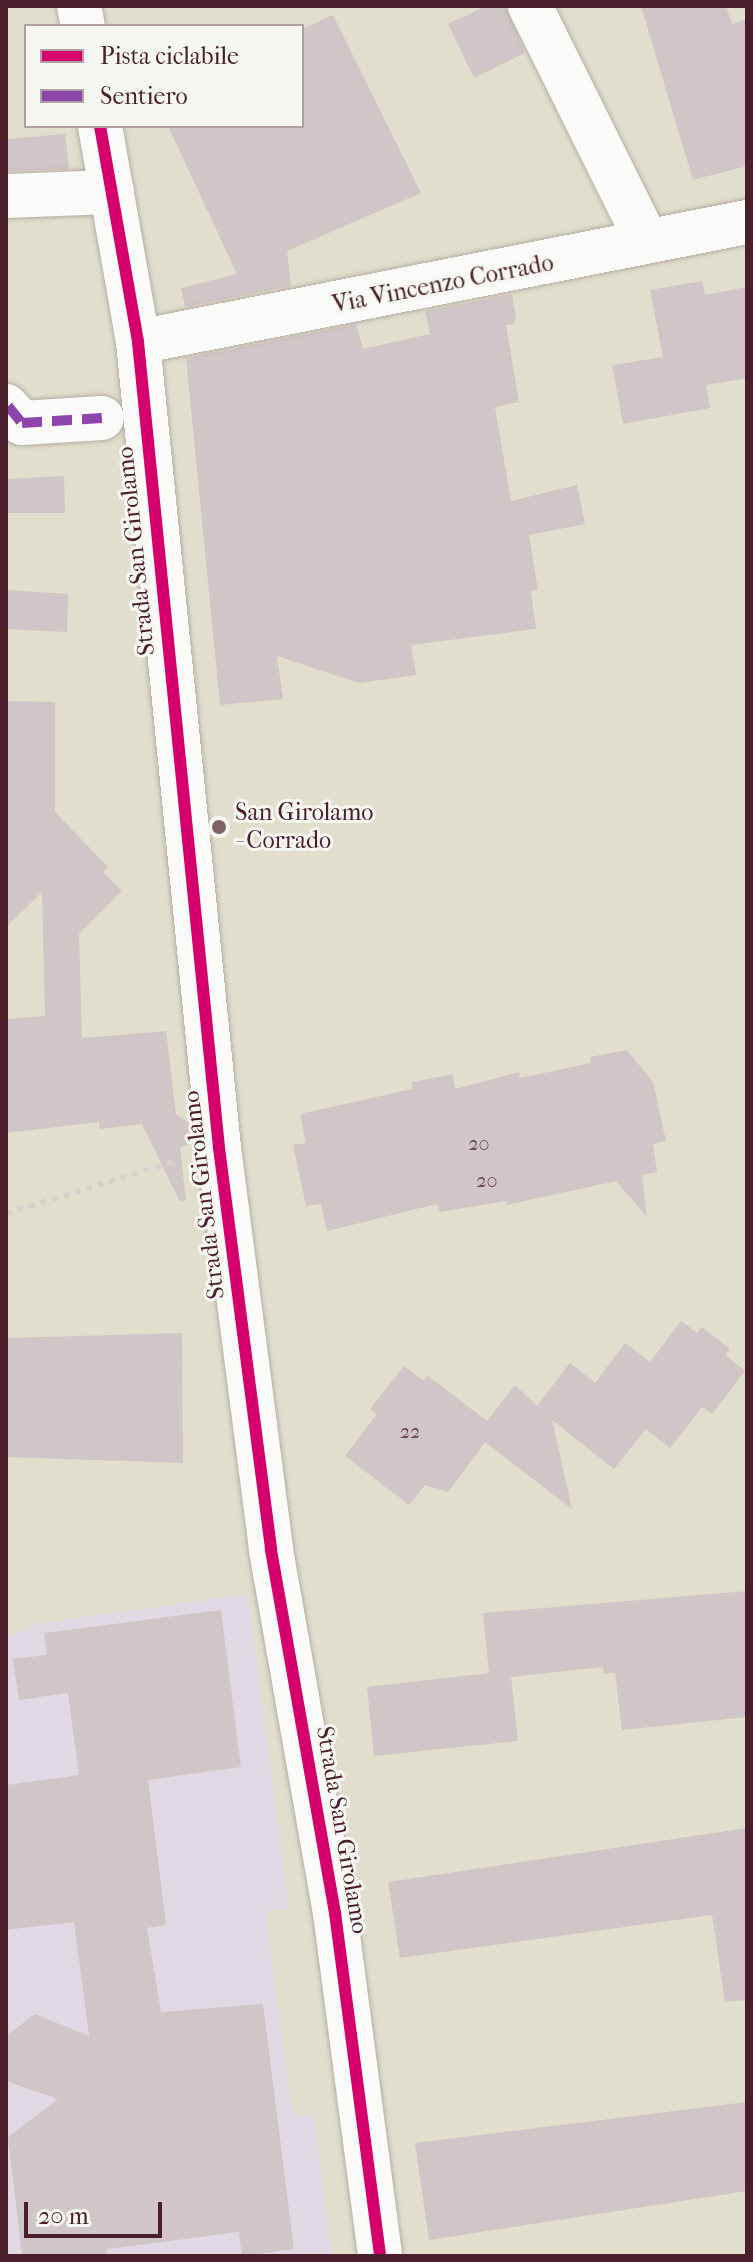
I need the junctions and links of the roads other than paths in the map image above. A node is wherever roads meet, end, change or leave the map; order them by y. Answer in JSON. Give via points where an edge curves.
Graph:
{"nodes":[{"id":1,"x":530,"y":6,"type":"edge"},
{"id":2,"x":100,"y":128,"type":"edge"},
{"id":3,"x":112,"y":192,"type":"junction"},
{"id":4,"x":6,"y":196,"type":"edge"},
{"id":5,"x":747,"y":222,"type":"edge"},
{"id":6,"x":646,"y":240,"type":"junction"},
{"id":7,"x":138,"y":342,"type":"junction"},
{"id":8,"x":7,"y":406,"type":"edge"},
{"id":9,"x":102,"y":418,"type":"dead end"},
{"id":10,"x":380,"y":2256,"type":"edge"}],
"edges":[{"from":1,"to":6,"type":"street"},
{"from":2,"to":3,"type":"street","name":"Strada San Girolamo"},
{"from":3,"to":4,"type":"street"},
{"from":3,"to":7,"type":"street","name":"Strada San Girolamo"},
{"from":5,"to":6,"type":"street","name":"Via Vincenzo Corrado"},
{"from":6,"to":7,"type":"street","name":"Via Vincenzo Corrado","via":[[554,263]]},
{"from":7,"to":10,"type":"street","name":"Strada San Girolamo","via":[[219,1148],[275,1577],[335,1913]]},
{"from":8,"to":9,"type":"street","via":[[22,423]]}]}
